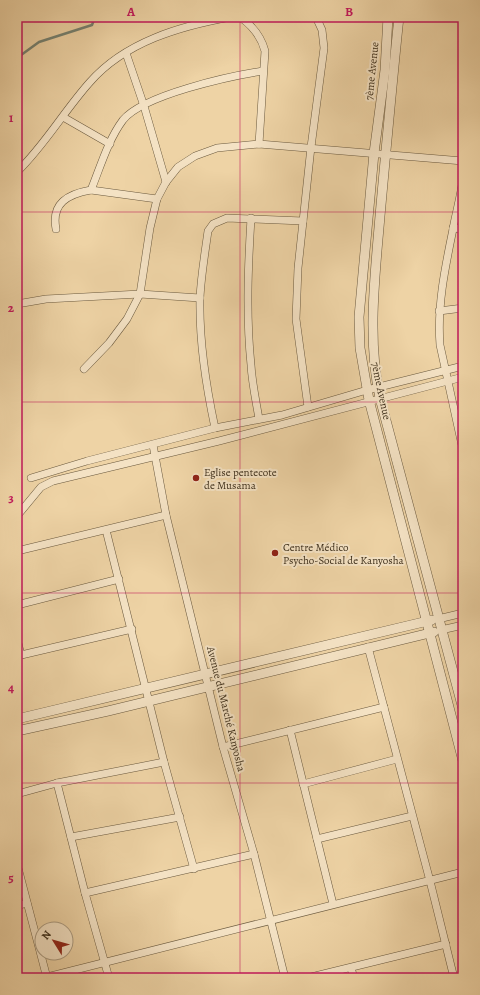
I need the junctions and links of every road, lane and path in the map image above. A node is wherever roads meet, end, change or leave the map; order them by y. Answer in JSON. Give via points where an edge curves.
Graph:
{"nodes":[{"id":1,"x":231,"y":17,"type":"edge"},
{"id":2,"x":240,"y":17,"type":"edge"},
{"id":3,"x":316,"y":17,"type":"edge"},
{"id":4,"x":388,"y":17,"type":"edge"},
{"id":5,"x":399,"y":17,"type":"edge"},
{"id":6,"x":126,"y":53,"type":"junction"},
{"id":7,"x":263,"y":71,"type":"junction"},
{"id":8,"x":144,"y":106,"type":"junction"},
{"id":9,"x":63,"y":117,"type":"junction"},
{"id":10,"x":110,"y":144,"type":"junction"},
{"id":11,"x":259,"y":144,"type":"junction"},
{"id":12,"x":311,"y":147,"type":"junction"},
{"id":13,"x":374,"y":153,"type":"junction"},
{"id":14,"x":385,"y":154,"type":"junction"},
{"id":15,"x":463,"y":161,"type":"edge"},
{"id":16,"x":17,"y":172,"type":"edge"},
{"id":17,"x":463,"y":178,"type":"edge"},
{"id":18,"x":166,"y":182,"type":"junction"},
{"id":19,"x":92,"y":190,"type":"junction"},
{"id":20,"x":157,"y":199,"type":"junction"},
{"id":21,"x":251,"y":218,"type":"junction"},
{"id":22,"x":303,"y":221,"type":"junction"},
{"id":23,"x":453,"y":228,"type":"junction"},
{"id":24,"x":56,"y":229,"type":"dead end"},
{"id":25,"x":463,"y":230,"type":"edge"},
{"id":26,"x":140,"y":294,"type":"junction"},
{"id":27,"x":200,"y":298,"type":"junction"},
{"id":28,"x":17,"y":304,"type":"edge"},
{"id":29,"x":463,"y":308,"type":"edge"},
{"id":30,"x":439,"y":311,"type":"junction"},
{"id":31,"x":463,"y":366,"type":"edge"},
{"id":32,"x":84,"y":369,"type":"dead end"},
{"id":33,"x":445,"y":371,"type":"junction"},
{"id":34,"x":463,"y":377,"type":"edge"},
{"id":35,"x":447,"y":381,"type":"junction"},
{"id":36,"x":378,"y":388,"type":"junction"},
{"id":37,"x":367,"y":390,"type":"junction"},
{"id":38,"x":380,"y":398,"type":"junction"},
{"id":39,"x":369,"y":400,"type":"junction"},
{"id":40,"x":308,"y":407,"type":"junction"},
{"id":41,"x":259,"y":419,"type":"junction"},
{"id":42,"x":215,"y":428,"type":"junction"},
{"id":43,"x":153,"y":444,"type":"junction"},
{"id":44,"x":463,"y":450,"type":"edge"},
{"id":45,"x":155,"y":457,"type":"junction"},
{"id":46,"x":31,"y":478,"type":"dead end"},
{"id":47,"x":166,"y":515,"type":"junction"},
{"id":48,"x":17,"y":516,"type":"edge"},
{"id":49,"x":106,"y":530,"type":"junction"},
{"id":50,"x":17,"y":550,"type":"edge"},
{"id":51,"x":119,"y":579,"type":"junction"},
{"id":52,"x":17,"y":605,"type":"edge"},
{"id":53,"x":463,"y":612,"type":"edge"},
{"id":54,"x":438,"y":619,"type":"junction"},
{"id":55,"x":427,"y":621,"type":"junction"},
{"id":56,"x":463,"y":625,"type":"edge"},
{"id":57,"x":132,"y":629,"type":"junction"},
{"id":58,"x":441,"y":630,"type":"junction"},
{"id":59,"x":430,"y":632,"type":"junction"},
{"id":60,"x":17,"y":639,"type":"edge"},
{"id":61,"x":368,"y":647,"type":"junction"},
{"id":62,"x":19,"y":656,"type":"edge"},
{"id":63,"x":205,"y":675,"type":"junction"},
{"id":64,"x":208,"y":686,"type":"junction"},
{"id":65,"x":145,"y":689,"type":"junction"},
{"id":66,"x":148,"y":701,"type":"junction"},
{"id":67,"x":384,"y":707,"type":"junction"},
{"id":68,"x":463,"y":709,"type":"edge"},
{"id":69,"x":17,"y":718,"type":"edge"},
{"id":70,"x":290,"y":730,"type":"junction"},
{"id":71,"x":17,"y":731,"type":"edge"},
{"id":72,"x":222,"y":747,"type":"junction"},
{"id":73,"x":397,"y":758,"type":"junction"},
{"id":74,"x":463,"y":761,"type":"edge"},
{"id":75,"x":164,"y":762,"type":"junction"},
{"id":76,"x":57,"y":783,"type":"junction"},
{"id":77,"x":303,"y":784,"type":"junction"},
{"id":78,"x":17,"y":794,"type":"edge"},
{"id":79,"x":412,"y":816,"type":"junction"},
{"id":80,"x":180,"y":817,"type":"junction"},
{"id":81,"x":71,"y":837,"type":"junction"},
{"id":82,"x":317,"y":839,"type":"junction"},
{"id":83,"x":254,"y":854,"type":"junction"},
{"id":84,"x":17,"y":864,"type":"edge"},
{"id":85,"x":194,"y":869,"type":"junction"},
{"id":86,"x":463,"y":872,"type":"edge"},
{"id":87,"x":430,"y":881,"type":"junction"},
{"id":88,"x":85,"y":893,"type":"junction"},
{"id":89,"x":27,"y":903,"type":"junction"},
{"id":90,"x":333,"y":904,"type":"junction"},
{"id":91,"x":17,"y":906,"type":"edge"},
{"id":92,"x":272,"y":920,"type":"junction"},
{"id":93,"x":446,"y":944,"type":"junction"},
{"id":94,"x":104,"y":962,"type":"junction"},
{"id":95,"x":351,"y":968,"type":"junction"},
{"id":96,"x":47,"y":977,"type":"edge"},
{"id":97,"x":109,"y":978,"type":"edge"},
{"id":98,"x":285,"y":978,"type":"edge"},
{"id":99,"x":307,"y":978,"type":"edge"},
{"id":100,"x":354,"y":978,"type":"edge"},
{"id":101,"x":454,"y":978,"type":"edge"}],
"edges":[{"from":1,"to":6,"type":"street","via":[[173,31],[147,40]]},
{"from":2,"to":7,"type":"street","via":[[256,31],[263,42]]},
{"from":3,"to":12,"type":"street","via":[[322,30],[324,48]]},
{"from":4,"to":13,"type":"street","name":"7ème Avenue","via":[[385,70]]},
{"from":5,"to":14,"type":"street","name":"7ème Avenue"},
{"from":6,"to":8,"type":"street"},
{"from":6,"to":9,"type":"street","via":[[106,66],[90,82]]},
{"from":7,"to":8,"type":"street","via":[[188,88]]},
{"from":7,"to":11,"type":"street"},
{"from":8,"to":10,"type":"street","via":[[130,113]]},
{"from":8,"to":18,"type":"street"},
{"from":9,"to":10,"type":"street"},
{"from":9,"to":16,"type":"street","via":[[46,141]]},
{"from":10,"to":19,"type":"street"},
{"from":11,"to":12,"type":"street"},
{"from":11,"to":18,"type":"street","via":[[217,148],[195,156],[178,167]]},
{"from":12,"to":13,"type":"street"},
{"from":12,"to":22,"type":"street"},
{"from":13,"to":14,"type":"street"},
{"from":13,"to":37,"type":"street","name":"7ème Avenue","via":[[359,317],[360,348]]},
{"from":14,"to":15,"type":"street"},
{"from":14,"to":36,"type":"street","name":"7ème Avenue","via":[[373,330]]},
{"from":17,"to":23,"type":"street","via":[[462,195]]},
{"from":18,"to":20,"type":"street"},
{"from":19,"to":20,"type":"street"},
{"from":19,"to":24,"type":"street","via":[[71,195],[62,202],[56,209],[54,218]]},
{"from":20,"to":26,"type":"street"},
{"from":21,"to":22,"type":"street"},
{"from":21,"to":27,"type":"street","via":[[218,220],[208,231]]},
{"from":21,"to":41,"type":"street","via":[[248,332]]},
{"from":22,"to":40,"type":"street","via":[[296,319]]},
{"from":23,"to":25,"type":"street"},
{"from":23,"to":30,"type":"street"},
{"from":26,"to":27,"type":"street"},
{"from":26,"to":28,"type":"street","via":[[46,299]]},
{"from":26,"to":32,"type":"street","via":[[119,331]]},
{"from":27,"to":42,"type":"street","via":[[206,385]]},
{"from":29,"to":30,"type":"street"},
{"from":30,"to":33,"type":"street","via":[[440,345]]},
{"from":31,"to":33,"type":"street"},
{"from":33,"to":35,"type":"street"},
{"from":33,"to":36,"type":"street"},
{"from":34,"to":35,"type":"street"},
{"from":35,"to":38,"type":"street"},
{"from":35,"to":44,"type":"street"},
{"from":36,"to":37,"type":"street"},
{"from":36,"to":38,"type":"street","name":"7ème Avenue"},
{"from":37,"to":39,"type":"street","name":"7ème Avenue"},
{"from":37,"to":40,"type":"street"},
{"from":38,"to":39,"type":"street"},
{"from":38,"to":54,"type":"street","name":"7ème Avenue"},
{"from":39,"to":45,"type":"street"},
{"from":39,"to":55,"type":"street","name":"7ème Avenue"},
{"from":40,"to":41,"type":"street"},
{"from":41,"to":42,"type":"street"},
{"from":42,"to":43,"type":"street"},
{"from":43,"to":45,"type":"street","name":"Avenue du Marché Kanyosha"},
{"from":43,"to":46,"type":"street"},
{"from":45,"to":47,"type":"street","name":"Avenue du Marché Kanyosha"},
{"from":45,"to":48,"type":"street","via":[[53,481],[41,487]]},
{"from":47,"to":49,"type":"street"},
{"from":47,"to":63,"type":"street","name":"Avenue du Marché Kanyosha"},
{"from":49,"to":50,"type":"street"},
{"from":49,"to":51,"type":"street"},
{"from":51,"to":52,"type":"street"},
{"from":51,"to":57,"type":"street"},
{"from":53,"to":54,"type":"street"},
{"from":54,"to":55,"type":"street"},
{"from":54,"to":58,"type":"street","name":"7ème Avenue"},
{"from":55,"to":59,"type":"street","name":"7ème Avenue"},
{"from":55,"to":63,"type":"street"},
{"from":56,"to":58,"type":"street"},
{"from":57,"to":62,"type":"street"},
{"from":57,"to":65,"type":"street"},
{"from":58,"to":59,"type":"street"},
{"from":58,"to":68,"type":"street","name":"7ème Avenue"},
{"from":59,"to":61,"type":"street"},
{"from":59,"to":74,"type":"street","name":"7ème Avenue"},
{"from":60,"to":62,"type":"street"},
{"from":61,"to":64,"type":"street"},
{"from":61,"to":67,"type":"street"},
{"from":63,"to":64,"type":"street","name":"Avenue du Marché Kanyosha"},
{"from":63,"to":65,"type":"street"},
{"from":64,"to":66,"type":"street"},
{"from":64,"to":72,"type":"street","name":"Avenue du Marché Kanyosha"},
{"from":65,"to":66,"type":"street"},
{"from":65,"to":69,"type":"street"},
{"from":66,"to":71,"type":"street"},
{"from":66,"to":75,"type":"street"},
{"from":67,"to":70,"type":"street"},
{"from":67,"to":73,"type":"street"},
{"from":70,"to":72,"type":"street"},
{"from":70,"to":77,"type":"street"},
{"from":72,"to":83,"type":"street","name":"Avenue du Marché Kanyosha"},
{"from":73,"to":77,"type":"street"},
{"from":73,"to":79,"type":"street"},
{"from":75,"to":76,"type":"street"},
{"from":75,"to":80,"type":"street"},
{"from":76,"to":78,"type":"street"},
{"from":76,"to":81,"type":"street"},
{"from":77,"to":82,"type":"street"},
{"from":79,"to":82,"type":"street"},
{"from":79,"to":87,"type":"street"},
{"from":80,"to":81,"type":"street"},
{"from":80,"to":85,"type":"street"},
{"from":81,"to":88,"type":"street"},
{"from":82,"to":90,"type":"street"},
{"from":83,"to":85,"type":"street"},
{"from":83,"to":92,"type":"street","name":"Avenue du Marché Kanyosha"},
{"from":84,"to":89,"type":"street"},
{"from":85,"to":88,"type":"street"},
{"from":86,"to":87,"type":"street"},
{"from":87,"to":90,"type":"street"},
{"from":87,"to":93,"type":"street"},
{"from":88,"to":94,"type":"street"},
{"from":89,"to":91,"type":"street"},
{"from":89,"to":96,"type":"street"},
{"from":90,"to":92,"type":"street"},
{"from":92,"to":94,"type":"street"},
{"from":92,"to":98,"type":"street","name":"Avenue du Marché Kanyosha"},
{"from":93,"to":95,"type":"street"},
{"from":93,"to":101,"type":"street"},
{"from":94,"to":96,"type":"street"},
{"from":94,"to":97,"type":"street"},
{"from":95,"to":99,"type":"street"},
{"from":95,"to":100,"type":"street"}]}
